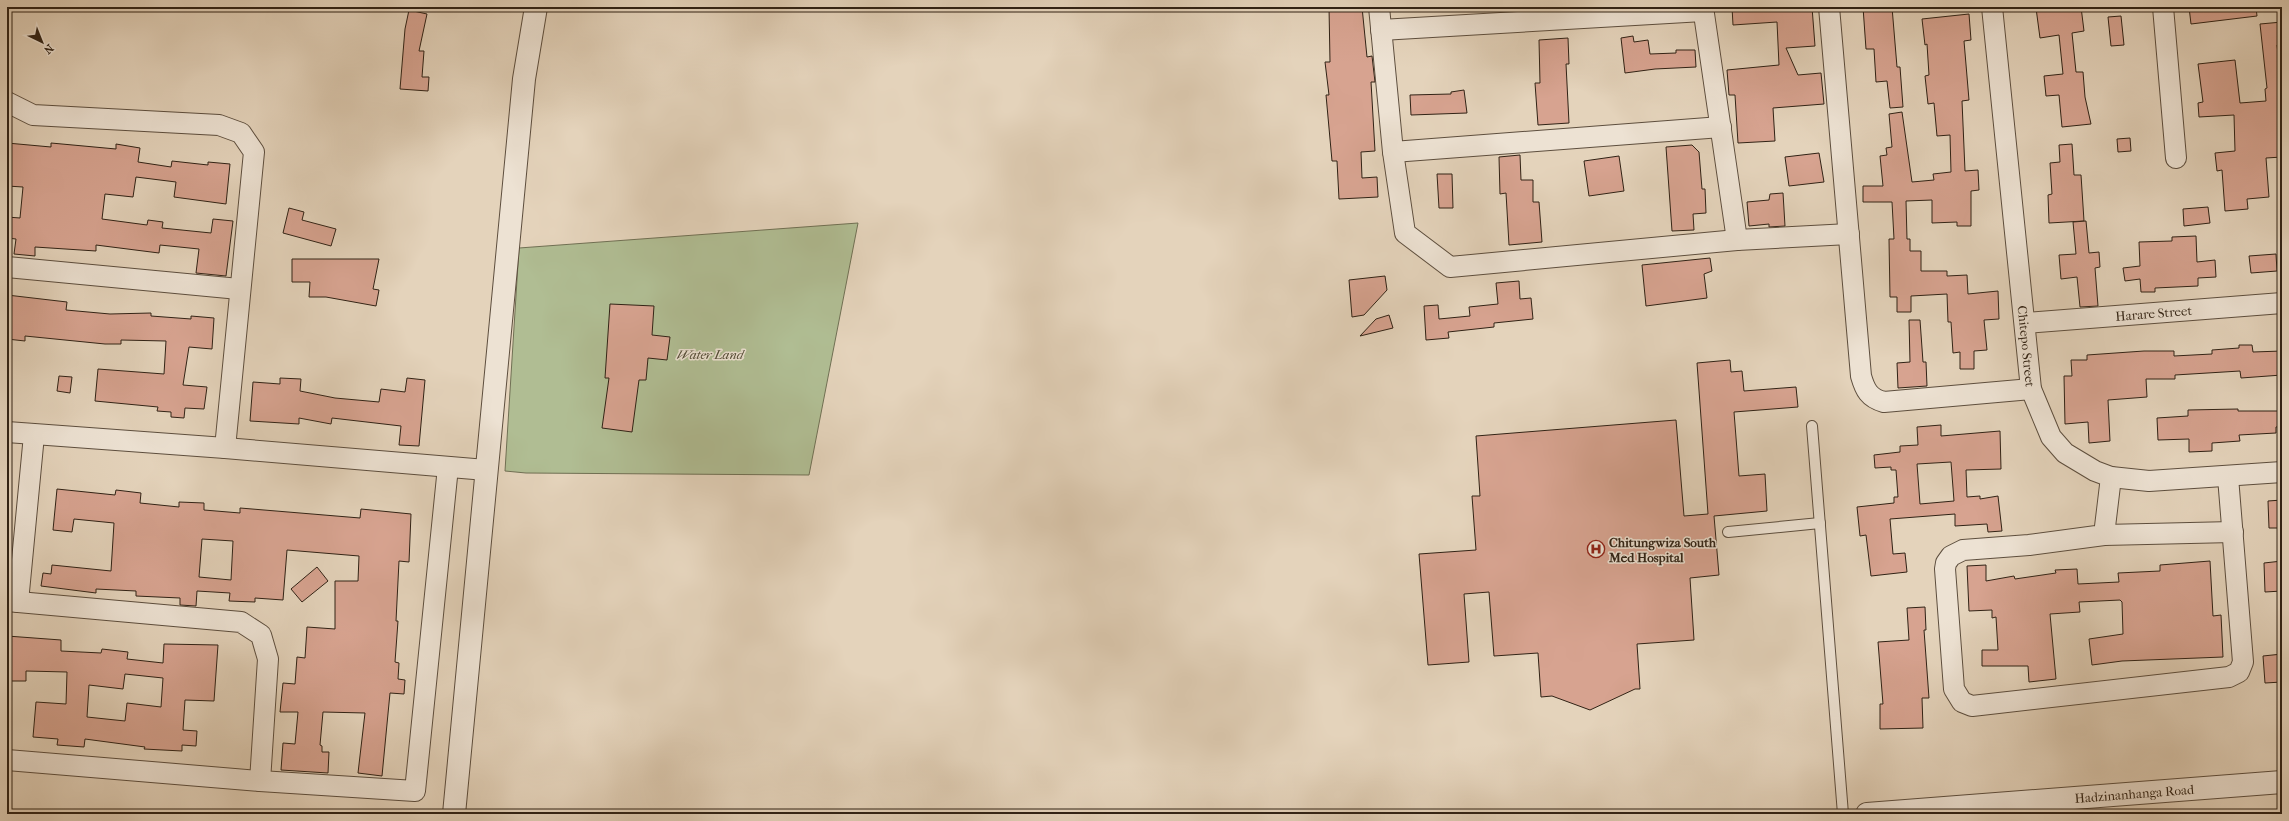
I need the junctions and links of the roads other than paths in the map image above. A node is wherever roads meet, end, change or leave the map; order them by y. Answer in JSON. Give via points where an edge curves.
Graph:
{"nodes":[{"id":1,"x":536,"y":7,"type":"edge"},
{"id":2,"x":1379,"y":7,"type":"edge"},
{"id":3,"x":1829,"y":7,"type":"edge"},
{"id":4,"x":1992,"y":7,"type":"edge"},
{"id":5,"x":2163,"y":7,"type":"edge"},
{"id":6,"x":1703,"y":9,"type":"edge"},
{"id":7,"x":1381,"y":30,"type":"junction"},
{"id":8,"x":7,"y":102,"type":"edge"},
{"id":9,"x":1720,"y":127,"type":"junction"},
{"id":10,"x":1393,"y":152,"type":"junction"},
{"id":11,"x":2176,"y":158,"type":"dead end"},
{"id":12,"x":1849,"y":234,"type":"junction"},
{"id":13,"x":1736,"y":240,"type":"junction"},
{"id":14,"x":7,"y":267,"type":"edge"},
{"id":15,"x":239,"y":289,"type":"junction"},
{"id":16,"x":2282,"y":303,"type":"edge"},
{"id":17,"x":2025,"y":323,"type":"junction"},
{"id":18,"x":2030,"y":389,"type":"junction"},
{"id":19,"x":1812,"y":426,"type":"dead end"},
{"id":20,"x":7,"y":432,"type":"edge"},
{"id":21,"x":34,"y":435,"type":"junction"},
{"id":22,"x":226,"y":448,"type":"junction"},
{"id":23,"x":448,"y":467,"type":"junction"},
{"id":24,"x":486,"y":470,"type":"junction"},
{"id":25,"x":2282,"y":472,"type":"edge"},
{"id":26,"x":2111,"y":477,"type":"junction"},
{"id":27,"x":2228,"y":477,"type":"junction"},
{"id":28,"x":1820,"y":522,"type":"junction"},
{"id":29,"x":1728,"y":532,"type":"dead end"},
{"id":30,"x":2233,"y":532,"type":"junction"},
{"id":31,"x":2104,"y":535,"type":"junction"},
{"id":32,"x":12,"y":602,"type":"edge"},
{"id":33,"x":7,"y":760,"type":"edge"},
{"id":34,"x":260,"y":781,"type":"junction"},
{"id":35,"x":2282,"y":782,"type":"edge"},
{"id":36,"x":454,"y":814,"type":"edge"},
{"id":37,"x":1843,"y":814,"type":"edge"},
{"id":38,"x":1867,"y":814,"type":"edge"}],
"edges":[{"from":1,"to":24,"type":"street","via":[[524,79]]},
{"from":2,"to":7,"type":"street"},
{"from":3,"to":12,"type":"street"},
{"from":4,"to":17,"type":"street","name":"Chitepo Street"},
{"from":5,"to":11,"type":"street"},
{"from":6,"to":7,"type":"street"},
{"from":6,"to":9,"type":"street"},
{"from":7,"to":10,"type":"street"},
{"from":8,"to":15,"type":"street","via":[[33,116],[219,125],[241,132],[254,152]]},
{"from":9,"to":10,"type":"street"},
{"from":9,"to":13,"type":"street"},
{"from":10,"to":13,"type":"street","via":[[1405,233],[1450,267]]},
{"from":12,"to":13,"type":"street"},
{"from":12,"to":18,"type":"street","via":[[1861,376],[1869,394],[1884,402]]},
{"from":14,"to":15,"type":"street"},
{"from":15,"to":22,"type":"street"},
{"from":16,"to":17,"type":"street","name":"Harare Street"},
{"from":17,"to":18,"type":"street","name":"Chitepo Street"},
{"from":18,"to":26,"type":"street","name":"Chitepo Street","via":[[2051,437],[2065,453],[2095,471]]},
{"from":19,"to":28,"type":"lane"},
{"from":20,"to":21,"type":"street"},
{"from":21,"to":22,"type":"street"},
{"from":21,"to":32,"type":"street"},
{"from":22,"to":23,"type":"street"},
{"from":23,"to":24,"type":"street"},
{"from":23,"to":34,"type":"street","via":[[415,791]]},
{"from":24,"to":36,"type":"street"},
{"from":25,"to":27,"type":"street","name":"Chitepo Street"},
{"from":26,"to":27,"type":"street","name":"Chitepo Street","via":[[2149,481]]},
{"from":26,"to":31,"type":"street"},
{"from":27,"to":30,"type":"street"},
{"from":28,"to":29,"type":"lane"},
{"from":28,"to":37,"type":"lane"},
{"from":30,"to":31,"type":"street"},
{"from":30,"to":31,"type":"street","via":[[2243,662],[2242,668],[2234,675],[1972,706],[1962,702],[1954,689],[1945,569],[1951,556],[1963,550],[2029,545]]},
{"from":32,"to":34,"type":"street","via":[[241,622],[261,635],[268,659]]},
{"from":33,"to":34,"type":"street"},
{"from":35,"to":38,"type":"street","name":"Hadzinanhanga Road"}]}
